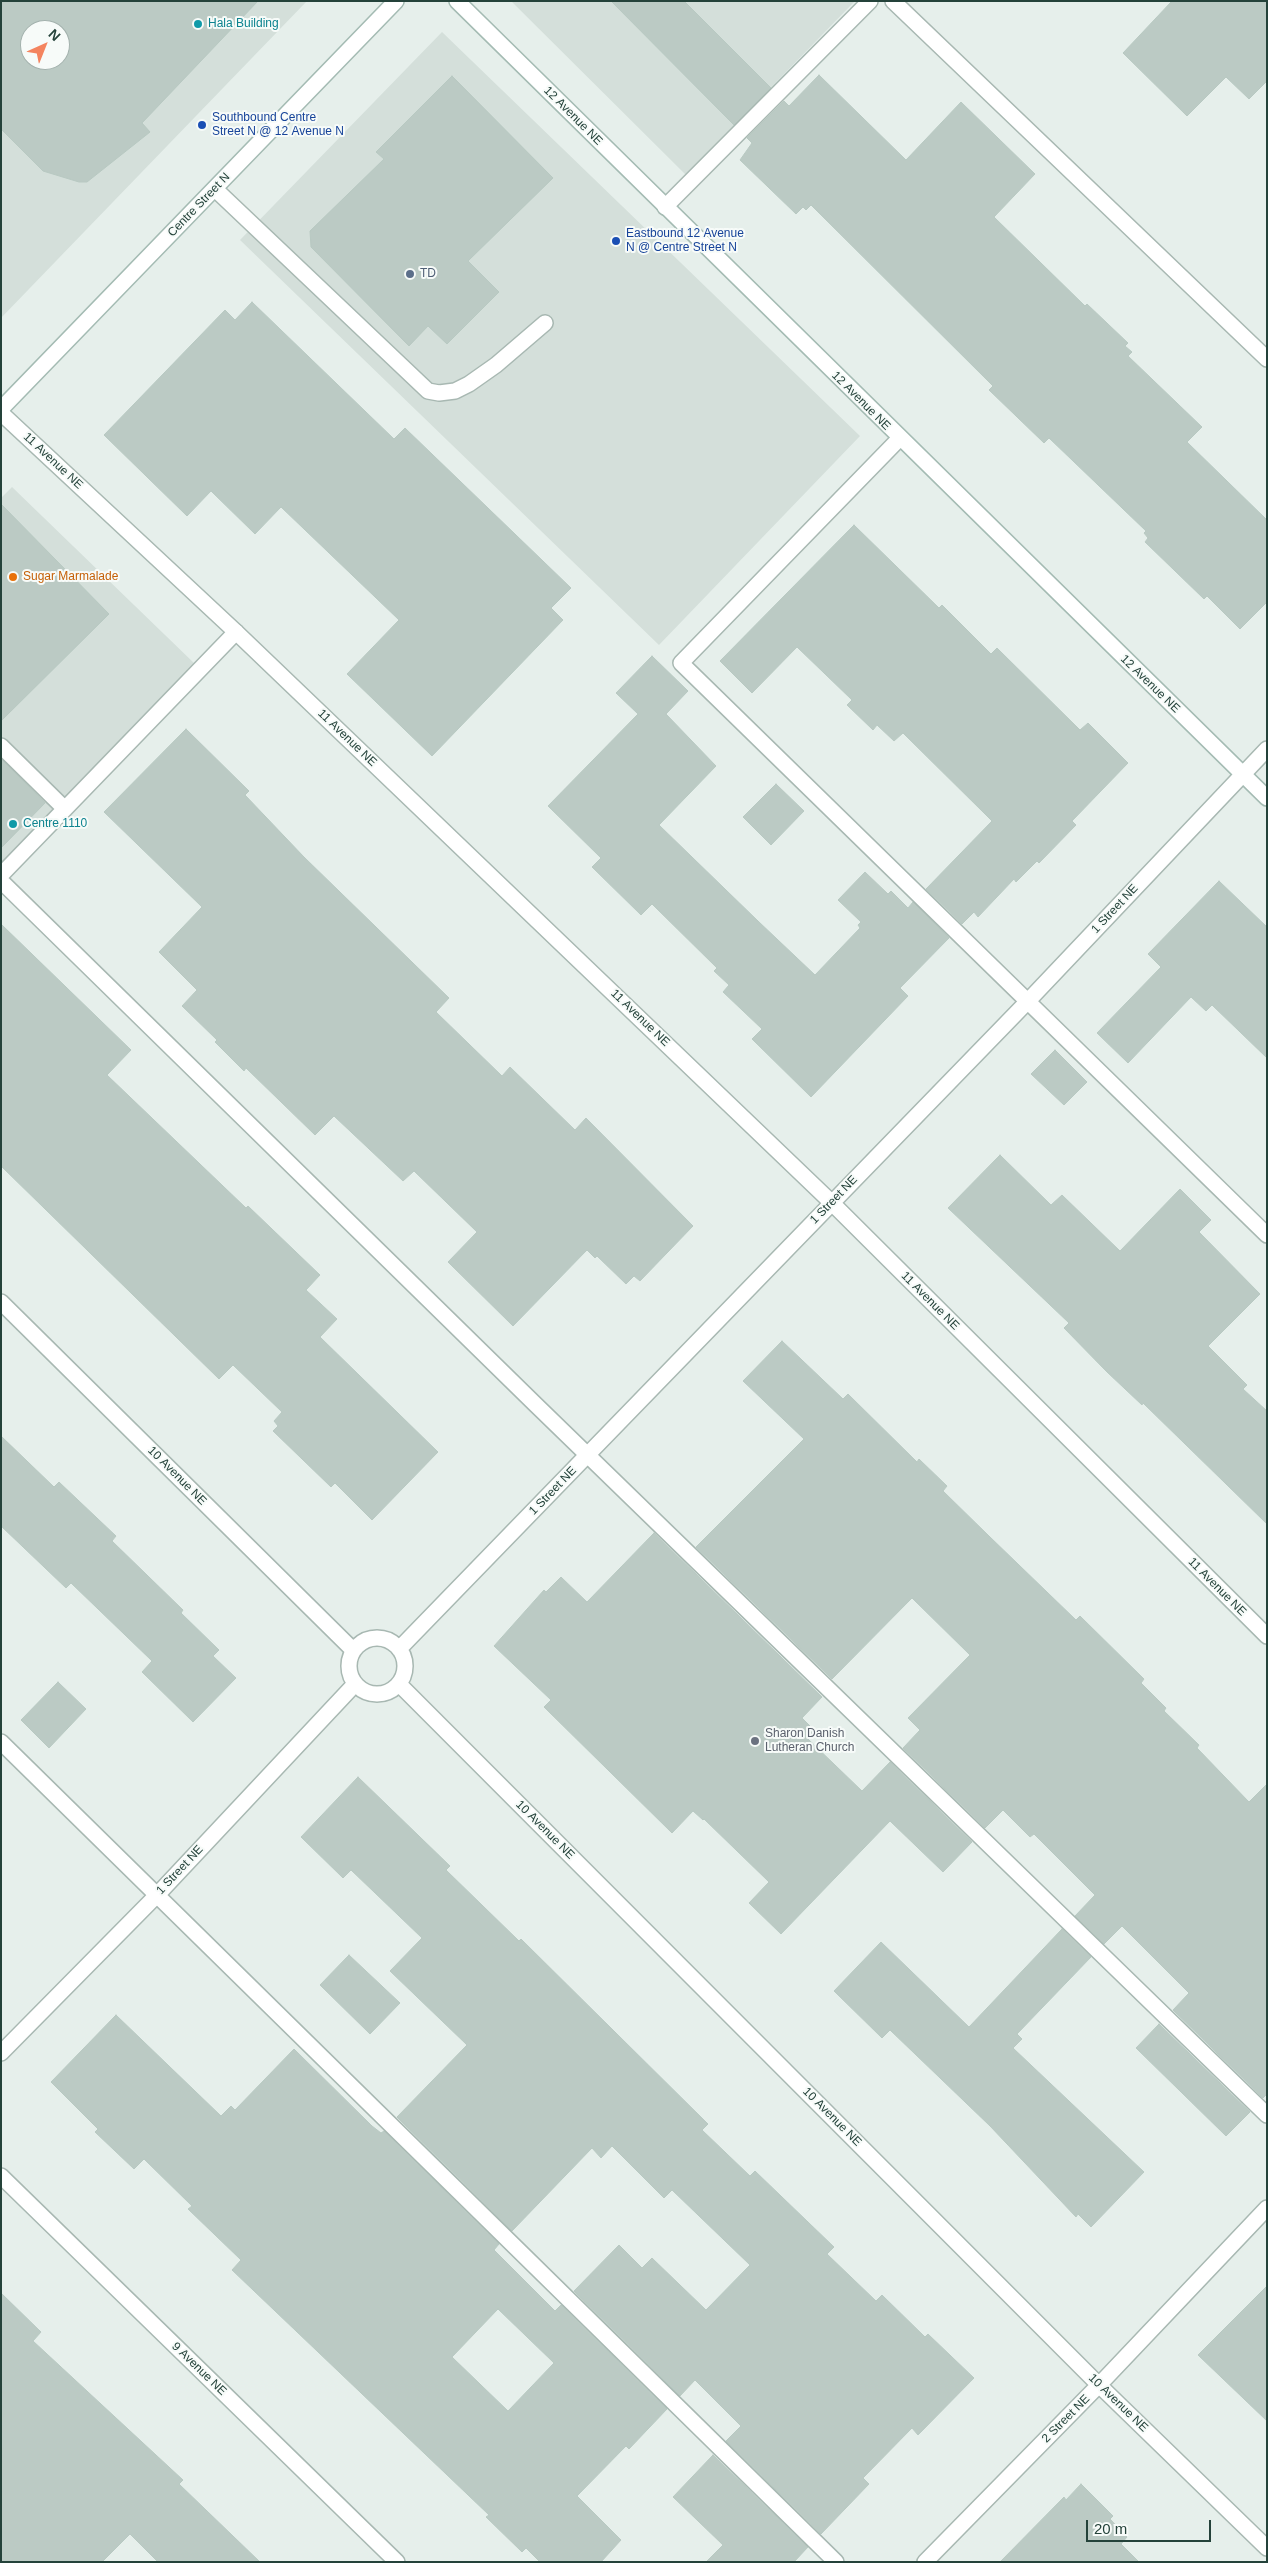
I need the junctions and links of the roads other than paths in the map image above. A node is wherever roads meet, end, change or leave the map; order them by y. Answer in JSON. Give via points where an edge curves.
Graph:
{"nodes":[{"id":1,"x":396,"y":1,"type":"edge"},
{"id":2,"x":458,"y":1,"type":"edge"},
{"id":3,"x":870,"y":1,"type":"edge"},
{"id":4,"x":893,"y":1,"type":"edge"},
{"id":5,"x":215,"y":189,"type":"junction"},
{"id":6,"x":665,"y":207,"type":"junction"},
{"id":7,"x":545,"y":322,"type":"dead end"},
{"id":8,"x":1267,"y":359,"type":"edge"},
{"id":9,"x":1,"y":411,"type":"edge"},
{"id":10,"x":899,"y":439,"type":"junction"},
{"id":11,"x":236,"y":632,"type":"junction"},
{"id":12,"x":1,"y":746,"type":"edge"},
{"id":13,"x":1267,"y":749,"type":"edge"},
{"id":14,"x":1242,"y":774,"type":"junction"},
{"id":15,"x":1267,"y":798,"type":"edge"},
{"id":16,"x":65,"y":808,"type":"junction"},
{"id":17,"x":1,"y":875,"type":"edge"},
{"id":18,"x":1,"y":881,"type":"edge"},
{"id":19,"x":1028,"y":1001,"type":"junction"},
{"id":20,"x":832,"y":1202,"type":"junction"},
{"id":21,"x":1267,"y":1235,"type":"edge"},
{"id":22,"x":1,"y":1302,"type":"edge"},
{"id":23,"x":588,"y":1455,"type":"junction"},
{"id":24,"x":1267,"y":1636,"type":"edge"},
{"id":25,"x":399,"y":1649,"type":"junction"},
{"id":26,"x":354,"y":1650,"type":"junction"},
{"id":27,"x":355,"y":1684,"type":"junction"},
{"id":28,"x":399,"y":1684,"type":"junction"},
{"id":29,"x":1,"y":1742,"type":"edge"},
{"id":30,"x":158,"y":1894,"type":"junction"},
{"id":31,"x":1,"y":2053,"type":"edge"},
{"id":32,"x":1267,"y":2115,"type":"edge"},
{"id":33,"x":1,"y":2176,"type":"edge"},
{"id":34,"x":1267,"y":2208,"type":"edge"},
{"id":35,"x":1099,"y":2385,"type":"junction"},
{"id":36,"x":1267,"y":2548,"type":"edge"},
{"id":37,"x":397,"y":2562,"type":"edge"},
{"id":38,"x":836,"y":2562,"type":"edge"},
{"id":39,"x":925,"y":2562,"type":"edge"}],
"edges":[{"from":1,"to":5,"type":"street","name":"Centre Street N"},
{"from":2,"to":6,"type":"street","name":"12 Avenue NE"},
{"from":3,"to":6,"type":"street"},
{"from":4,"to":8,"type":"street"},
{"from":5,"to":7,"type":"street","via":[[428,391],[455,391],[469,384]]},
{"from":5,"to":9,"type":"street","name":"Centre Street N"},
{"from":6,"to":10,"type":"street","name":"12 Avenue NE"},
{"from":9,"to":11,"type":"street","name":"11 Avenue NE"},
{"from":10,"to":14,"type":"street","name":"12 Avenue NE"},
{"from":10,"to":19,"type":"street","via":[[681,663]]},
{"from":11,"to":16,"type":"street"},
{"from":11,"to":20,"type":"street","name":"11 Avenue NE"},
{"from":12,"to":16,"type":"street"},
{"from":13,"to":14,"type":"street","name":"1 Street NE"},
{"from":14,"to":15,"type":"street","name":"12 Avenue NE"},
{"from":14,"to":19,"type":"street","name":"1 Street NE"},
{"from":16,"to":17,"type":"street"},
{"from":18,"to":23,"type":"street"},
{"from":19,"to":20,"type":"street","name":"1 Street NE"},
{"from":19,"to":21,"type":"street"},
{"from":20,"to":23,"type":"street","name":"1 Street NE"},
{"from":20,"to":24,"type":"street","name":"11 Avenue NE"},
{"from":22,"to":26,"type":"street","name":"10 Avenue NE"},
{"from":23,"to":25,"type":"street","name":"1 Street NE"},
{"from":23,"to":32,"type":"street"},
{"from":25,"to":26,"type":"street","via":[[383,1638],[373,1638],[363,1641]]},
{"from":25,"to":28,"type":"street","via":[[405,1667]]},
{"from":26,"to":27,"type":"street","via":[[349,1661]]},
{"from":27,"to":28,"type":"street","via":[[365,1692],[378,1694]]},
{"from":27,"to":30,"type":"street","name":"1 Street NE"},
{"from":28,"to":35,"type":"street","name":"10 Avenue NE"},
{"from":29,"to":30,"type":"street"},
{"from":30,"to":31,"type":"street","name":"1 Street NE"},
{"from":30,"to":38,"type":"street"},
{"from":33,"to":37,"type":"street","name":"9 Avenue NE"},
{"from":34,"to":35,"type":"street","name":"2 Street NE"},
{"from":35,"to":36,"type":"street","name":"10 Avenue NE"},
{"from":35,"to":39,"type":"street","name":"2 Street NE"}]}
